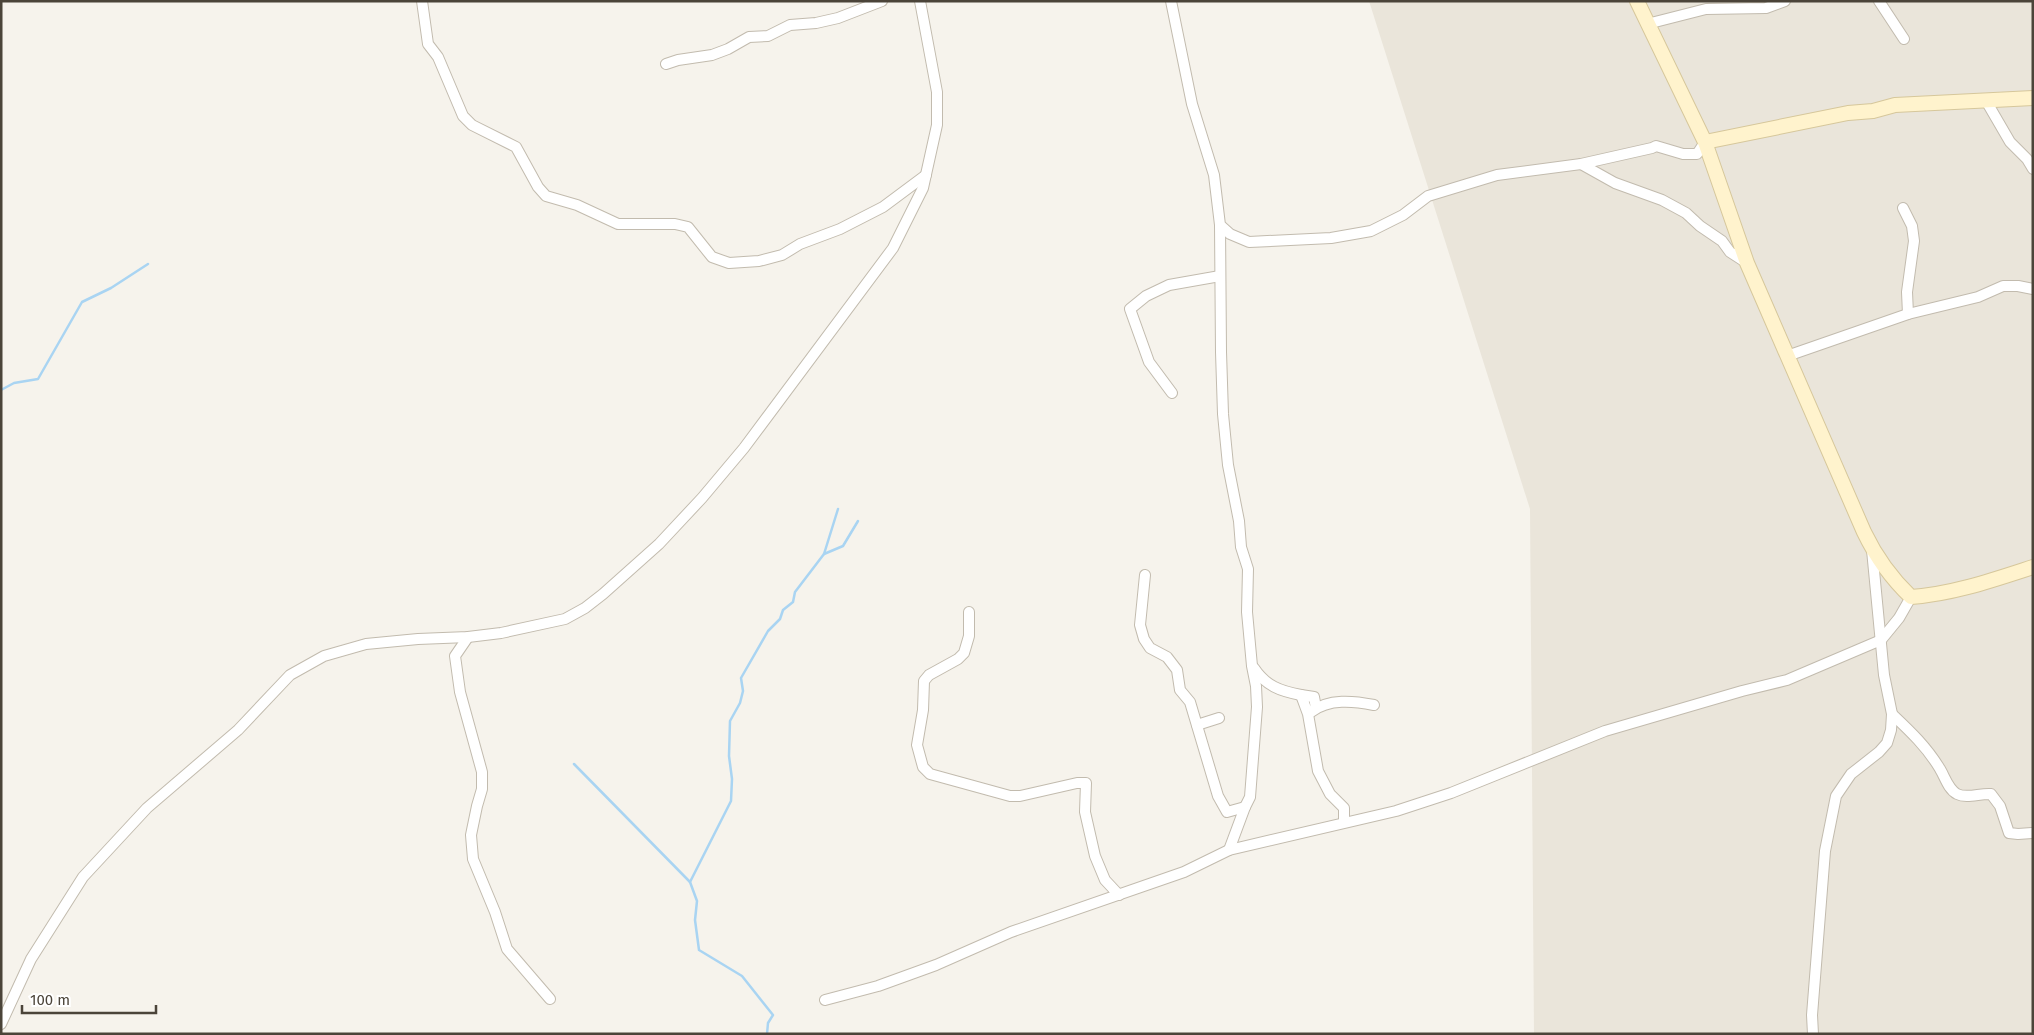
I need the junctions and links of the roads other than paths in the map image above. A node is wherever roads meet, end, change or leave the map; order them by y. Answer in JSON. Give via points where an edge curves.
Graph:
{"nodes":[{"id":1,"x":422,"y":1,"type":"edge"},
{"id":2,"x":882,"y":1,"type":"edge"},
{"id":3,"x":920,"y":1,"type":"edge"},
{"id":4,"x":1170,"y":1,"type":"edge"},
{"id":5,"x":1637,"y":1,"type":"edge"},
{"id":6,"x":1785,"y":1,"type":"edge"},
{"id":7,"x":1879,"y":1,"type":"edge"},
{"id":8,"x":1647,"y":24,"type":"junction"},
{"id":9,"x":1904,"y":39,"type":"dead end"},
{"id":10,"x":666,"y":64,"type":"dead end"},
{"id":11,"x":2033,"y":98,"type":"edge"},
{"id":12,"x":1985,"y":99,"type":"junction"},
{"id":13,"x":1706,"y":142,"type":"junction"},
{"id":14,"x":1581,"y":164,"type":"junction"},
{"id":15,"x":2033,"y":169,"type":"edge"},
{"id":16,"x":926,"y":175,"type":"junction"},
{"id":17,"x":1903,"y":208,"type":"dead end"},
{"id":18,"x":1220,"y":225,"type":"junction"},
{"id":19,"x":1747,"y":262,"type":"junction"},
{"id":20,"x":1220,"y":276,"type":"junction"},
{"id":21,"x":2033,"y":289,"type":"edge"},
{"id":22,"x":1908,"y":314,"type":"junction"},
{"id":23,"x":1788,"y":356,"type":"junction"},
{"id":24,"x":1172,"y":393,"type":"dead end"},
{"id":25,"x":1871,"y":547,"type":"junction"},
{"id":26,"x":2033,"y":567,"type":"edge"},
{"id":27,"x":1146,"y":575,"type":"dead end"},
{"id":28,"x":1911,"y":597,"type":"junction"},
{"id":29,"x":969,"y":612,"type":"dead end"},
{"id":30,"x":468,"y":637,"type":"junction"},
{"id":31,"x":1880,"y":640,"type":"junction"},
{"id":32,"x":1252,"y":666,"type":"junction"},
{"id":33,"x":1374,"y":705,"type":"dead end"},
{"id":34,"x":1312,"y":711,"type":"junction"},
{"id":35,"x":1892,"y":714,"type":"junction"},
{"id":36,"x":1219,"y":718,"type":"dead end"},
{"id":37,"x":1197,"y":725,"type":"junction"},
{"id":38,"x":1245,"y":808,"type":"junction"},
{"id":39,"x":1344,"y":808,"type":"junction"},
{"id":40,"x":1227,"y":812,"type":"junction"},
{"id":41,"x":1355,"y":820,"type":"junction"},
{"id":42,"x":1344,"y":822,"type":"junction"},
{"id":43,"x":1238,"y":830,"type":"junction"},
{"id":44,"x":2032,"y":833,"type":"edge"},
{"id":45,"x":1229,"y":850,"type":"junction"},
{"id":46,"x":1119,"y":895,"type":"junction"},
{"id":47,"x":550,"y":999,"type":"dead end"},
{"id":48,"x":825,"y":1000,"type":"dead end"},
{"id":49,"x":1,"y":1024,"type":"edge"},
{"id":50,"x":1813,"y":1034,"type":"edge"}],
"edges":[{"from":1,"to":16,"type":"street","via":[[428,44],[438,57],[463,116],[472,125],[516,147],[546,196],[577,205],[618,224],[688,227],[712,257],[729,263],[782,256],[800,244],[883,208]]},
{"from":2,"to":10,"type":"street","via":[[838,18],[790,25],[768,36],[750,37],[712,55]]},
{"from":3,"to":16,"type":"street","via":[[937,92],[936,125]]},
{"from":4,"to":18,"type":"street","via":[[1192,104],[1214,175]]},
{"from":5,"to":8,"type":"street"},
{"from":6,"to":8,"type":"street","via":[[1766,8],[1706,9]]},
{"from":7,"to":9,"type":"street"},
{"from":8,"to":13,"type":"street"},
{"from":11,"to":12,"type":"street"},
{"from":12,"to":13,"type":"street","via":[[1895,105]]},
{"from":12,"to":15,"type":"street","via":[[2010,142]]},
{"from":13,"to":14,"type":"street","via":[[1697,154],[1683,154],[1656,146]]},
{"from":13,"to":19,"type":"street"},
{"from":14,"to":18,"type":"street","via":[[1496,175],[1428,196],[1403,216],[1371,231],[1331,238],[1249,242],[1230,234]]},
{"from":14,"to":19,"type":"street","via":[[1615,183],[1662,200],[1686,213],[1722,241],[1730,252]]},
{"from":16,"to":30,"type":"street","via":[[923,188],[893,248],[744,448],[659,544],[585,608],[565,619]]},
{"from":17,"to":22,"type":"street","via":[[1912,226],[1914,241],[1907,292]]},
{"from":18,"to":20,"type":"street"},
{"from":19,"to":23,"type":"street"},
{"from":20,"to":24,"type":"street","via":[[1169,285],[1146,296],[1130,309],[1149,362]]},
{"from":20,"to":32,"type":"street","via":[[1223,414],[1228,465],[1248,569],[1247,612]]},
{"from":21,"to":22,"type":"street","via":[[2003,286],[1978,297]]},
{"from":22,"to":23,"type":"street"},
{"from":23,"to":25,"type":"street"},
{"from":25,"to":28,"type":"street","via":[[1894,580]]},
{"from":25,"to":31,"type":"street"},
{"from":26,"to":28,"type":"street","via":[[1951,592]]},
{"from":27,"to":37,"type":"street","via":[[1140,625],[1144,639],[1150,648],[1173,664],[1180,690],[1190,702]]},
{"from":28,"to":31,"type":"street","via":[[1899,618]]},
{"from":29,"to":46,"type":"street","via":[[969,636],[964,653],[924,681],[917,745],[923,767],[930,774],[1010,796],[1086,783],[1085,812],[1095,856],[1105,880]]},
{"from":30,"to":47,"type":"street","via":[[454,656],[460,692],[482,772],[482,789],[471,835],[473,859],[507,949]]},
{"from":30,"to":49,"type":"street","via":[[366,644],[324,656],[290,675],[238,730],[147,808],[83,877],[32,959]]},
{"from":31,"to":35,"type":"street"},
{"from":31,"to":41,"type":"street","via":[[1786,680],[1605,731],[1451,793]]},
{"from":32,"to":34,"type":"street","via":[[1272,687],[1314,697]]},
{"from":32,"to":38,"type":"street","via":[[1257,707],[1250,797]]},
{"from":33,"to":34,"type":"street","via":[[1352,700]]},
{"from":34,"to":39,"type":"street","via":[[1318,770],[1330,794]]},
{"from":35,"to":44,"type":"street","via":[[1916,735],[1954,793],[1963,796],[1991,794],[2000,806],[2009,833]]},
{"from":35,"to":50,"type":"street","via":[[1887,743],[1851,774],[1836,796],[1825,851]]},
{"from":36,"to":37,"type":"street"},
{"from":37,"to":40,"type":"street","via":[[1218,796]]},
{"from":38,"to":40,"type":"street"},
{"from":38,"to":43,"type":"street"},
{"from":39,"to":41,"type":"street"},
{"from":39,"to":42,"type":"street"},
{"from":40,"to":43,"type":"street"},
{"from":41,"to":42,"type":"street"},
{"from":42,"to":45,"type":"street"},
{"from":43,"to":45,"type":"street"},
{"from":45,"to":46,"type":"street","via":[[1184,872]]},
{"from":46,"to":48,"type":"street","via":[[1011,932],[878,986]]}]}
